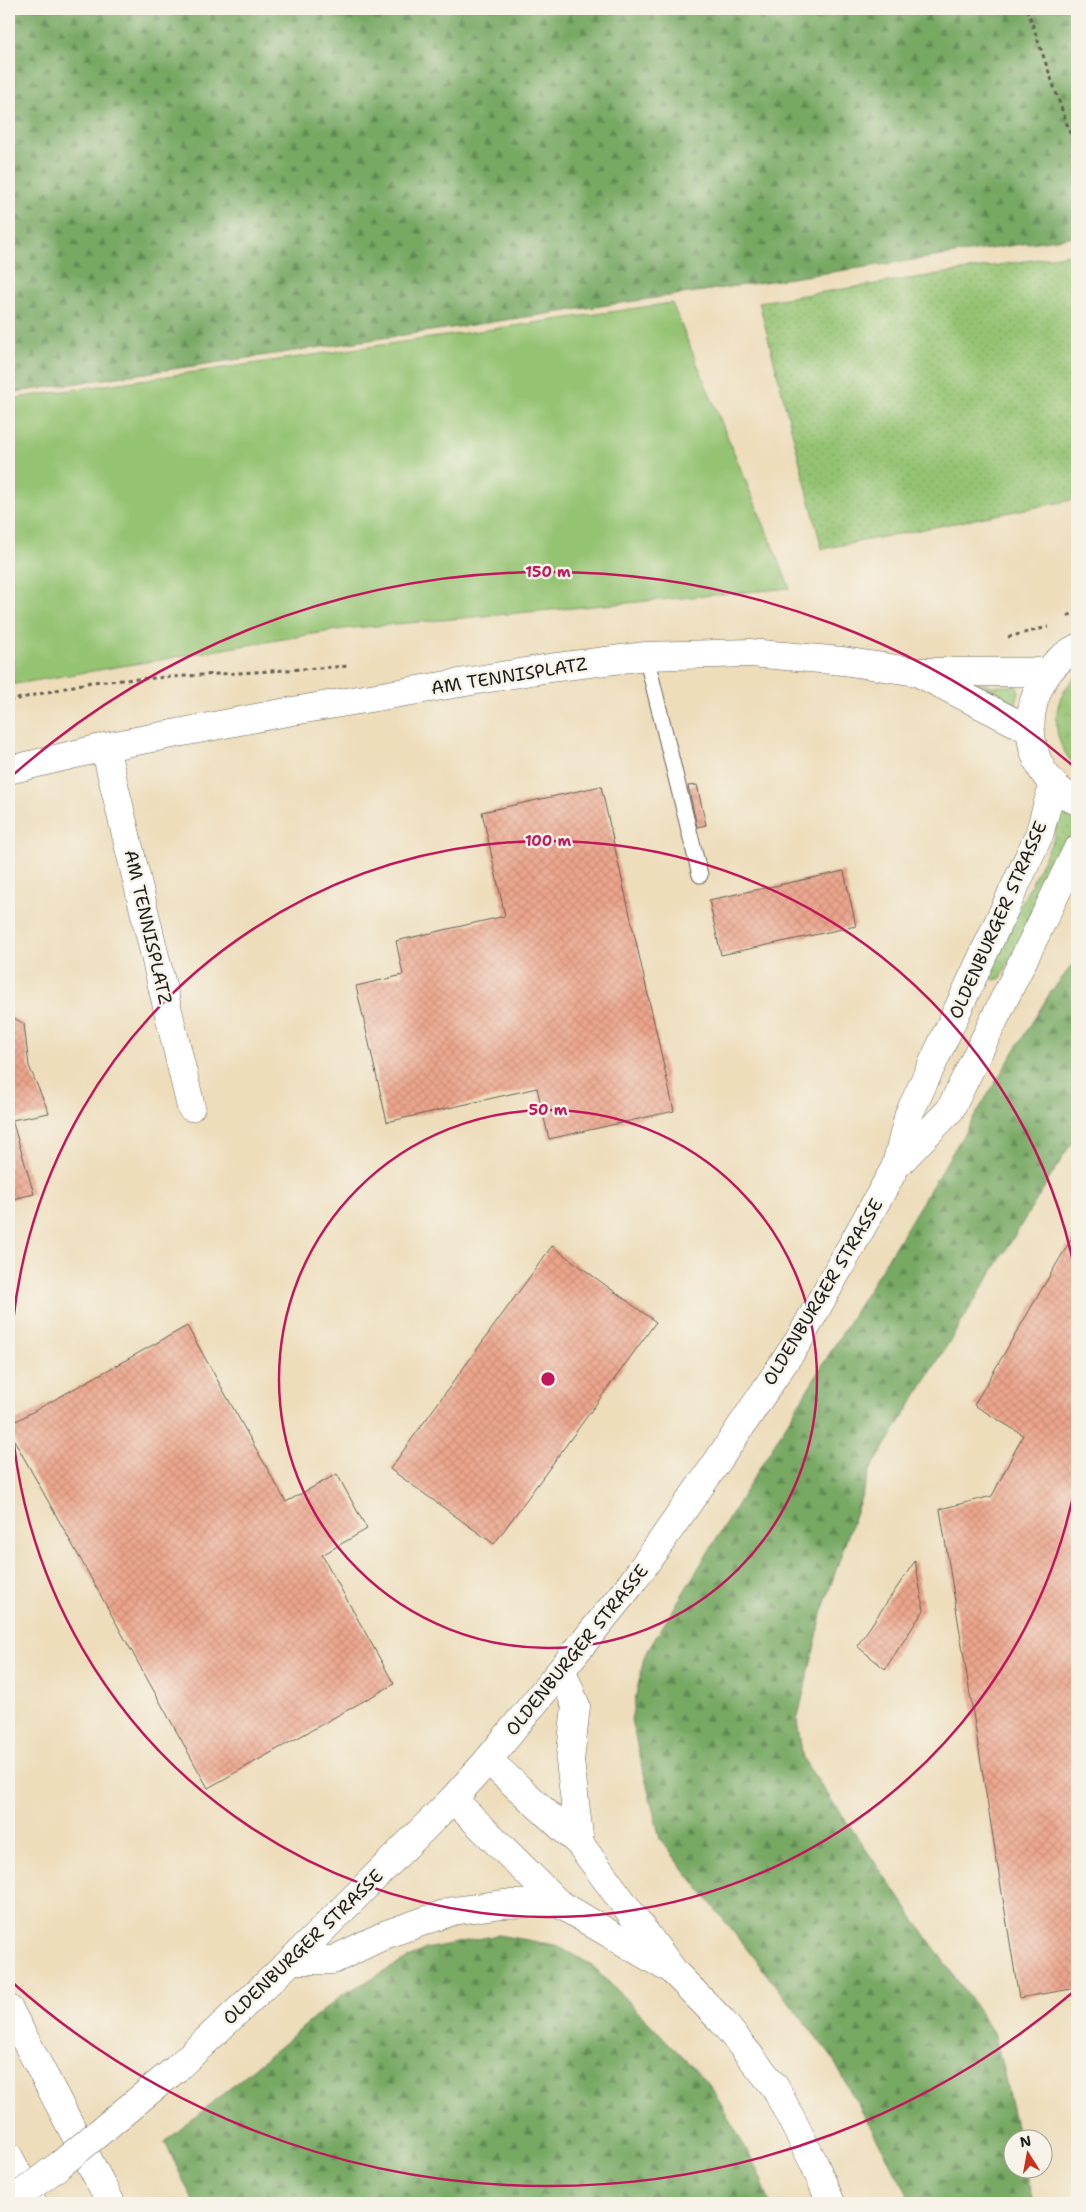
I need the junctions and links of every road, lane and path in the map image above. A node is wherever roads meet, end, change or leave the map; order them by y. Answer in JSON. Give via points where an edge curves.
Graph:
{"nodes":[{"id":1,"x":1027,"y":9,"type":"edge"},
{"id":2,"x":1077,"y":152,"type":"edge"},
{"id":3,"x":1077,"y":648,"type":"edge"},
{"id":4,"x":646,"y":656,"type":"junction"},
{"id":5,"x":917,"y":672,"type":"junction"},
{"id":6,"x":1047,"y":672,"type":"junction"},
{"id":7,"x":1030,"y":730,"type":"junction"},
{"id":8,"x":105,"y":746,"type":"junction"},
{"id":9,"x":9,"y":770,"type":"edge"},
{"id":10,"x":1053,"y":784,"type":"junction"},
{"id":11,"x":1077,"y":802,"type":"edge"},
{"id":12,"x":1077,"y":850,"type":"edge"},
{"id":13,"x":700,"y":875,"type":"dead end"},
{"id":14,"x":191,"y":1107,"type":"dead end"},
{"id":15,"x":896,"y":1166,"type":"junction"},
{"id":16,"x":562,"y":1671,"type":"junction"},
{"id":17,"x":488,"y":1760,"type":"junction"},
{"id":18,"x":453,"y":1799,"type":"junction"},
{"id":19,"x":580,"y":1844,"type":"junction"},
{"id":20,"x":558,"y":1903,"type":"junction"},
{"id":21,"x":292,"y":1960,"type":"junction"},
{"id":22,"x":675,"y":1973,"type":"junction"},
{"id":23,"x":9,"y":2009,"type":"edge"},
{"id":24,"x":9,"y":2157,"type":"edge"},
{"id":25,"x":9,"y":2203,"type":"edge"},
{"id":26,"x":33,"y":2203,"type":"edge"},
{"id":27,"x":110,"y":2203,"type":"edge"},
{"id":28,"x":831,"y":2203,"type":"edge"}],
"edges":[{"from":1,"to":2,"type":"path"},
{"from":3,"to":6,"type":"main road"},
{"from":4,"to":5,"type":"main road","name":"AM TENNISPLATZ","via":[[750,653],[843,661]]},
{"from":4,"to":8,"type":"main road","name":"AM TENNISPLATZ","via":[[548,668]]},
{"from":4,"to":13,"type":"lane"},
{"from":5,"to":6,"type":"main road","name":"AM TENNISPLATZ"},
{"from":5,"to":7,"type":"main road","name":"AM TENNISPLATZ"},
{"from":6,"to":7,"type":"main road","via":[[1035,696]]},
{"from":7,"to":10,"type":"main road","via":[[1037,759]]},
{"from":8,"to":9,"type":"main road","name":"AM TENNISPLATZ"},
{"from":8,"to":14,"type":"main road","name":"AM TENNISPLATZ"},
{"from":10,"to":11,"type":"main road"},
{"from":10,"to":15,"type":"main road","name":"OLDENBURGER STRASSE","via":[[1040,835],[909,1114]]},
{"from":12,"to":15,"type":"main road","name":"OLDENBURGER STRASSE","via":[[950,1110]]},
{"from":15,"to":16,"type":"main road","name":"OLDENBURGER STRASSE","via":[[799,1340],[632,1584]]},
{"from":16,"to":17,"type":"main road","name":"OLDENBURGER STRASSE"},
{"from":16,"to":19,"type":"main road","via":[[576,1706],[570,1760]]},
{"from":17,"to":18,"type":"main road","name":"OLDENBURGER STRASSE"},
{"from":17,"to":19,"type":"main road"},
{"from":18,"to":20,"type":"main road"},
{"from":18,"to":21,"type":"main road","name":"OLDENBURGER STRASSE"},
{"from":19,"to":22,"type":"main road"},
{"from":20,"to":21,"type":"main road","via":[[503,1904],[453,1911],[387,1934],[333,1960]]},
{"from":20,"to":22,"type":"main road"},
{"from":21,"to":25,"type":"main road","name":"OLDENBURGER STRASSE","bridge":true,"via":[[176,2070]]},
{"from":22,"to":28,"type":"main road","via":[[722,2021],[775,2087]]},
{"from":23,"to":27,"type":"main road"},
{"from":24,"to":26,"type":"main road"}]}
